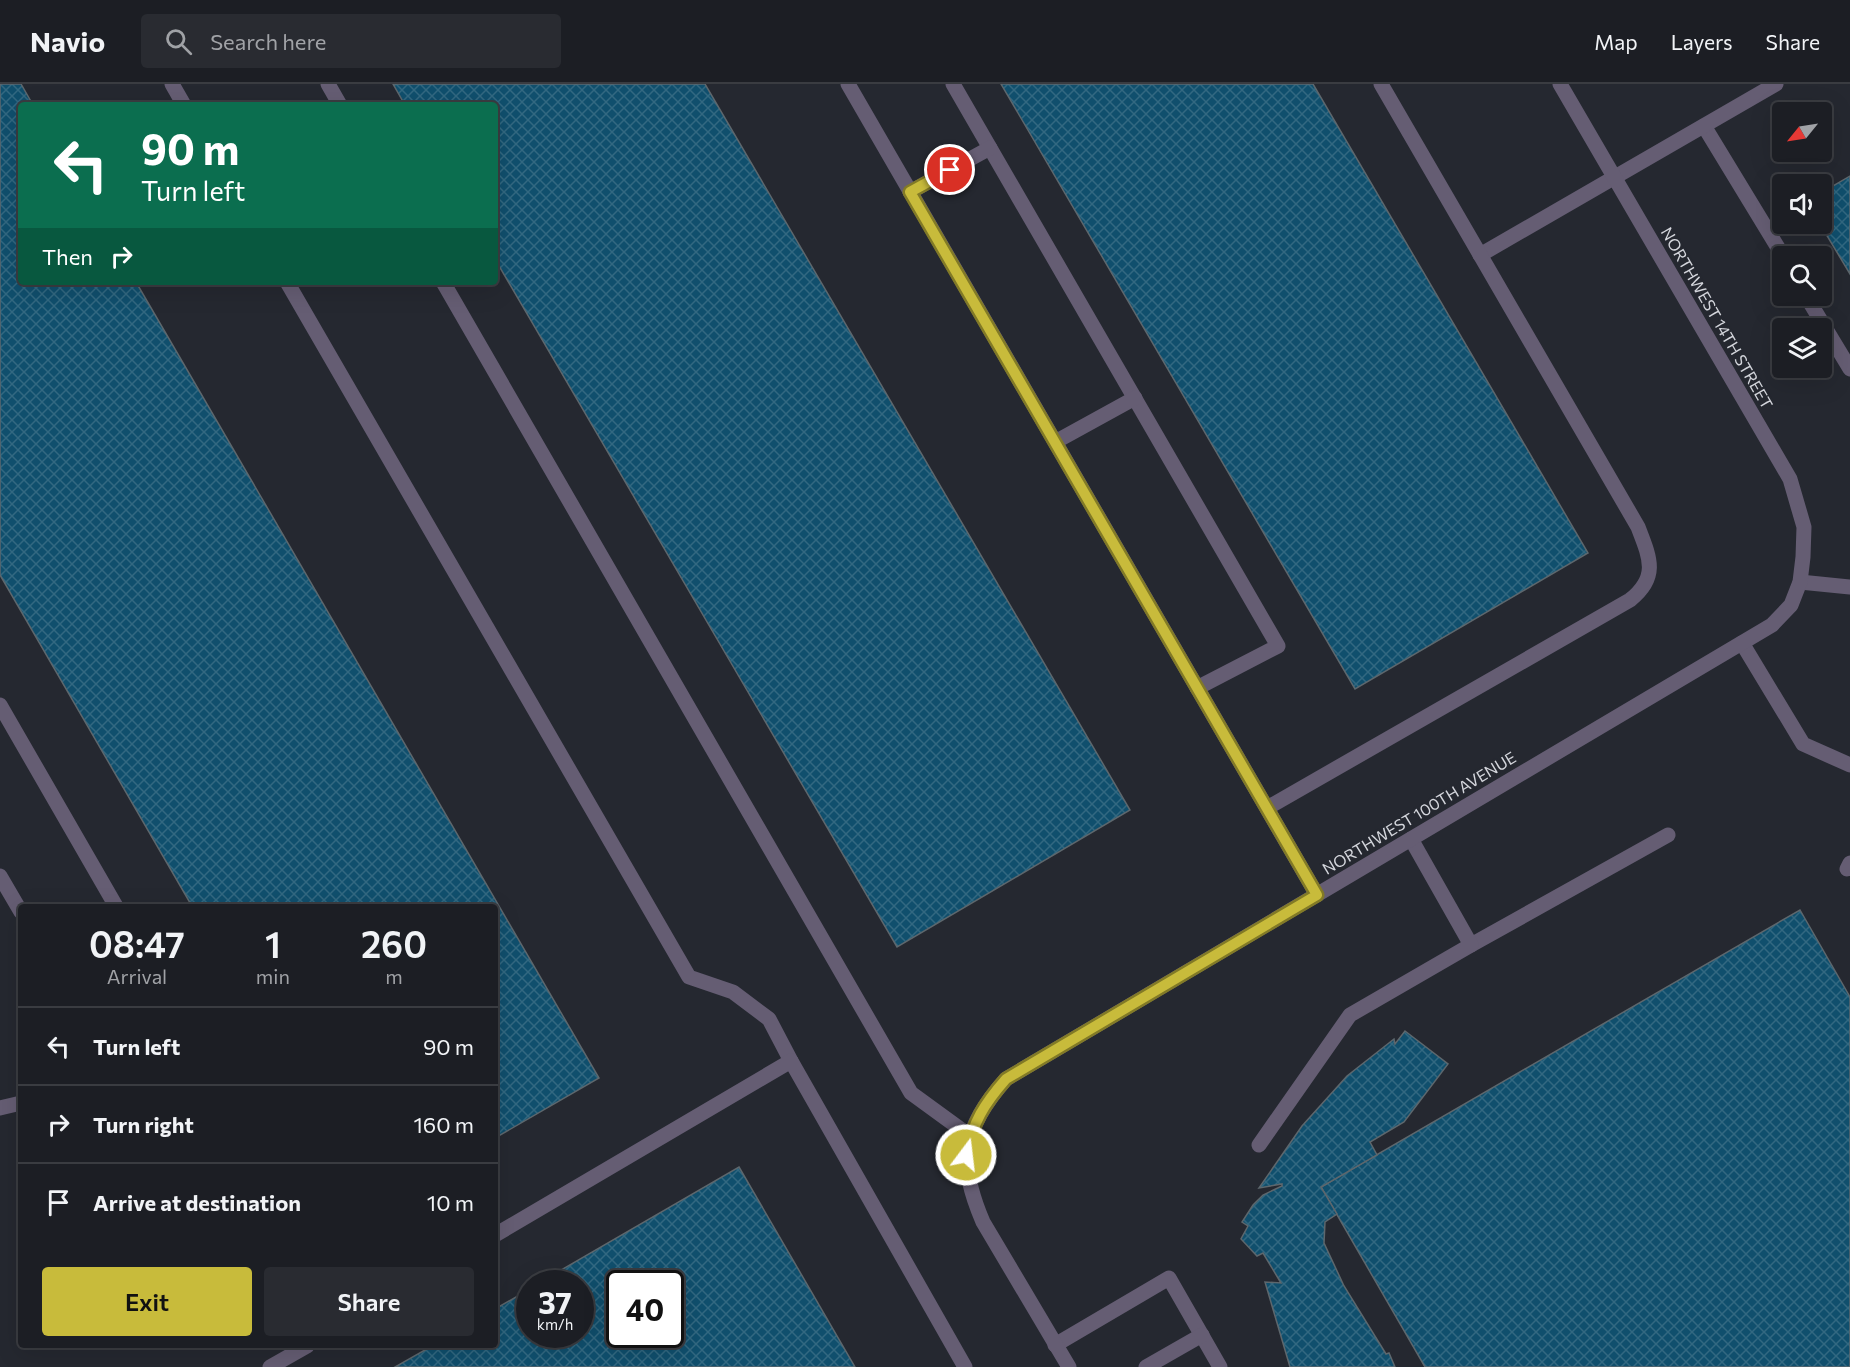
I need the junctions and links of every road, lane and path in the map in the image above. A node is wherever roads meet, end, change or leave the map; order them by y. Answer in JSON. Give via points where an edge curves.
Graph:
{"nodes":[{"id":1,"x":172,"y":84,"type":"edge"},
{"id":2,"x":328,"y":84,"type":"edge"},
{"id":3,"x":848,"y":84,"type":"edge"},
{"id":4,"x":953,"y":84,"type":"edge"},
{"id":5,"x":1381,"y":84,"type":"edge"},
{"id":6,"x":1560,"y":84,"type":"edge"},
{"id":7,"x":1776,"y":84,"type":"edge"},
{"id":8,"x":182,"y":102,"type":"edge"},
{"id":9,"x":338,"y":102,"type":"edge"},
{"id":10,"x":1704,"y":126,"type":"junction"},
{"id":11,"x":990,"y":148,"type":"junction"},
{"id":12,"x":1614,"y":177,"type":"junction"},
{"id":13,"x":910,"y":192,"type":"junction"},
{"id":14,"x":1777,"y":246,"type":"edge"},
{"id":15,"x":1480,"y":255,"type":"junction"},
{"id":16,"x":289,"y":285,"type":"edge"},
{"id":17,"x":444,"y":285,"type":"edge"},
{"id":18,"x":1812,"y":306,"type":"edge"},
{"id":19,"x":1850,"y":369,"type":"edge"},
{"id":20,"x":1135,"y":398,"type":"junction"},
{"id":21,"x":1055,"y":442,"type":"junction"},
{"id":22,"x":1800,"y":582,"type":"junction"},
{"id":23,"x":1850,"y":587,"type":"edge"},
{"id":24,"x":1742,"y":643,"type":"junction"},
{"id":25,"x":1197,"y":688,"type":"junction"},
{"id":26,"x":0,"y":705,"type":"edge"},
{"id":27,"x":1850,"y":765,"type":"edge"},
{"id":28,"x":1267,"y":808,"type":"junction"},
{"id":29,"x":1668,"y":835,"type":"dead end"},
{"id":30,"x":1411,"y":839,"type":"junction"},
{"id":31,"x":0,"y":876,"type":"edge"},
{"id":32,"x":1317,"y":895,"type":"junction"},
{"id":33,"x":115,"y":904,"type":"edge"},
{"id":34,"x":18,"y":907,"type":"edge"},
{"id":35,"x":1471,"y":945,"type":"junction"},
{"id":36,"x":791,"y":1061,"type":"junction"},
{"id":37,"x":18,"y":1104,"type":"edge"},
{"id":38,"x":0,"y":1108,"type":"edge"},
{"id":39,"x":970,"y":1136,"type":"junction"},
{"id":40,"x":1259,"y":1145,"type":"dead end"},
{"id":41,"x":498,"y":1233,"type":"edge"},
{"id":42,"x":1202,"y":1335,"type":"junction"},
{"id":43,"x":1055,"y":1345,"type":"junction"},
{"id":44,"x":303,"y":1348,"type":"edge"},
{"id":45,"x":270,"y":1367,"type":"edge"},
{"id":46,"x":965,"y":1367,"type":"edge"},
{"id":47,"x":1069,"y":1367,"type":"edge"},
{"id":48,"x":1146,"y":1367,"type":"edge"},
{"id":49,"x":1220,"y":1367,"type":"edge"}],
"edges":[{"from":1,"to":8,"type":"street"},
{"from":2,"to":9,"type":"street"},
{"from":3,"to":13,"type":"street"},
{"from":4,"to":11,"type":"street"},
{"from":5,"to":15,"type":"street"},
{"from":6,"to":12,"type":"street","name":"NORTHWEST 14TH STREET"},
{"from":7,"to":10,"type":"street"},
{"from":10,"to":12,"type":"street"},
{"from":10,"to":14,"type":"street"},
{"from":11,"to":13,"type":"street"},
{"from":11,"to":20,"type":"street"},
{"from":12,"to":15,"type":"street"},
{"from":12,"to":22,"type":"street","name":"NORTHWEST 14TH STREET","via":[[1790,479],[1803,527]]},
{"from":13,"to":21,"type":"street"},
{"from":15,"to":28,"type":"street","via":[[1638,527],[1650,556],[1649,576],[1642,591],[1630,600]]},
{"from":16,"to":36,"type":"street","via":[[689,977],[733,992],[769,1019]]},
{"from":17,"to":39,"type":"street","via":[[911,1093]]},
{"from":18,"to":19,"type":"street"},
{"from":20,"to":21,"type":"street"},
{"from":20,"to":25,"type":"street","via":[[1278,646]]},
{"from":21,"to":25,"type":"street"},
{"from":22,"to":23,"type":"street"},
{"from":22,"to":24,"type":"street","name":"NORTHWEST 100TH AVENUE","via":[[1791,605],[1772,625]]},
{"from":24,"to":27,"type":"street","via":[[1803,744]]},
{"from":24,"to":30,"type":"street","name":"NORTHWEST 100TH AVENUE"},
{"from":25,"to":28,"type":"street"},
{"from":26,"to":33,"type":"street"},
{"from":28,"to":32,"type":"street"},
{"from":29,"to":35,"type":"street"},
{"from":30,"to":32,"type":"street","name":"NORTHWEST 100TH AVENUE"},
{"from":30,"to":35,"type":"street"},
{"from":31,"to":34,"type":"street"},
{"from":32,"to":39,"type":"street","name":"NORTHWEST 100TH AVENUE","via":[[1006,1079],[987,1100]]},
{"from":35,"to":40,"type":"street","via":[[1350,1015]]},
{"from":36,"to":41,"type":"street"},
{"from":36,"to":46,"type":"street"},
{"from":37,"to":38,"type":"street"},
{"from":39,"to":43,"type":"street","name":"NORTHWEST 100TH AVENUE","via":[[966,1155],[973,1200]]},
{"from":42,"to":43,"type":"street","via":[[1169,1278]]},
{"from":42,"to":48,"type":"street"},
{"from":42,"to":49,"type":"street"},
{"from":43,"to":47,"type":"street","name":"NORTHWEST 100TH AVENUE"},
{"from":44,"to":45,"type":"street"}]}
